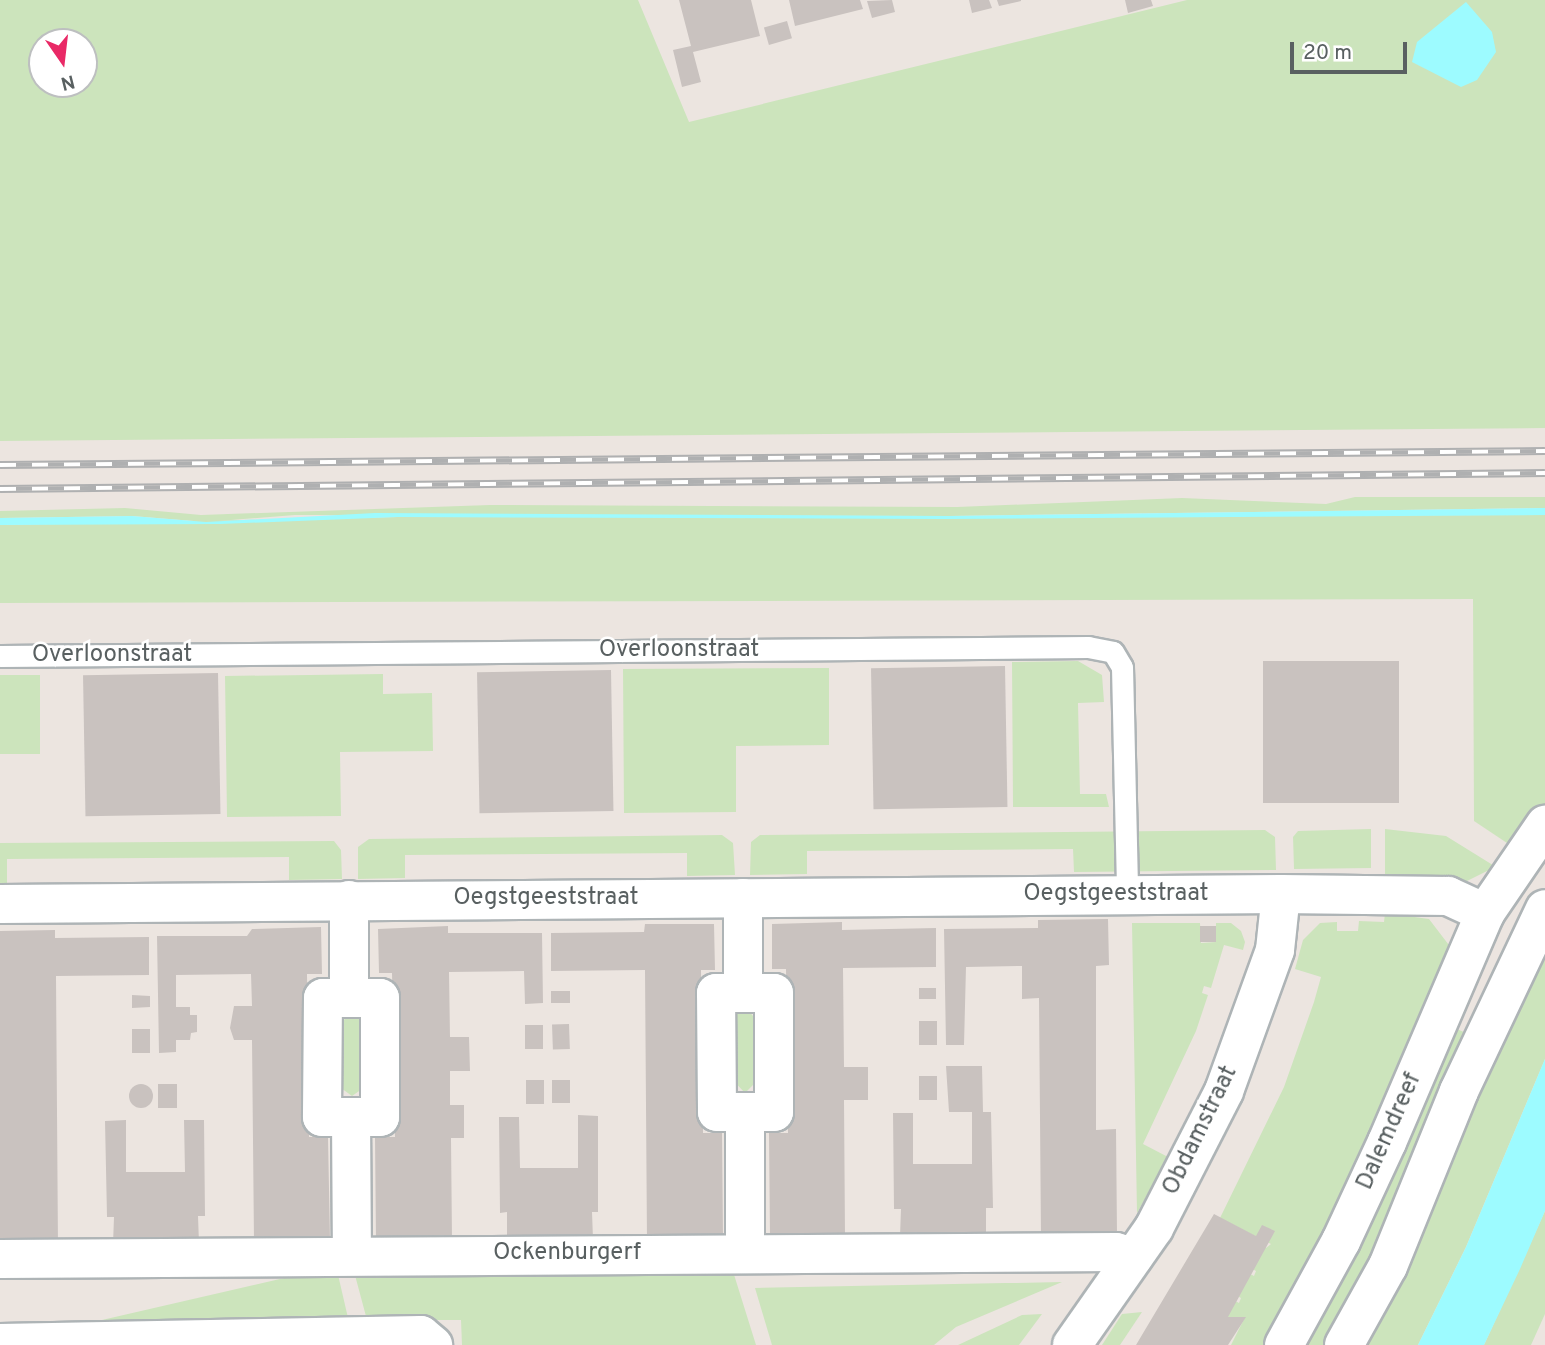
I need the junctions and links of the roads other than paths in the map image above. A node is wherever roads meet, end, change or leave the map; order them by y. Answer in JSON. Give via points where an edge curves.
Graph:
{"nodes":[{"id":1,"x":0,"y":656,"type":"edge"},
{"id":2,"x":1545,"y":825,"type":"edge"},
{"id":3,"x":1281,"y":894,"type":"junction"},
{"id":4,"x":1126,"y":895,"type":"junction"},
{"id":5,"x":743,"y":898,"type":"junction"},
{"id":6,"x":349,"y":900,"type":"junction"},
{"id":7,"x":0,"y":904,"type":"edge"},
{"id":8,"x":1485,"y":914,"type":"junction"},
{"id":9,"x":1537,"y":922,"type":"edge"},
{"id":10,"x":743,"y":993,"type":"junction"},
{"id":11,"x":349,"y":998,"type":"junction"},
{"id":12,"x":745,"y":1112,"type":"junction"},
{"id":13,"x":351,"y":1117,"type":"junction"},
{"id":14,"x":745,"y":1253,"type":"junction"},
{"id":15,"x":352,"y":1255,"type":"junction"},
{"id":16,"x":1133,"y":1257,"type":"junction"},
{"id":17,"x":0,"y":1259,"type":"edge"},
{"id":18,"x":0,"y":1343,"type":"edge"},
{"id":19,"x":52,"y":1344,"type":"edge"},
{"id":20,"x":433,"y":1345,"type":"edge"},
{"id":21,"x":1072,"y":1345,"type":"edge"},
{"id":22,"x":1284,"y":1345,"type":"edge"},
{"id":23,"x":1344,"y":1345,"type":"edge"}],
"edges":[{"from":1,"to":4,"type":"lane","name":"Overloonstraat","via":[[1088,647],[1113,652],[1122,667]]},
{"from":2,"to":8,"type":"street","name":"Dalemdreef"},
{"from":3,"to":4,"type":"street","name":"Oegstgeeststraat"},
{"from":3,"to":8,"type":"street","name":"Oegstgeeststraat","via":[[1448,896]]},
{"from":3,"to":16,"type":"street","name":"Obdamstraat","via":[[1275,950],[1224,1091],[1154,1228]]},
{"from":4,"to":5,"type":"street","name":"Oegstgeeststraat"},
{"from":5,"to":6,"type":"street","name":"Oegstgeeststraat"},
{"from":5,"to":10,"type":"street"},
{"from":6,"to":7,"type":"street","name":"Oegstgeeststraat"},
{"from":6,"to":11,"type":"street"},
{"from":8,"to":9,"type":"street","name":"Dalemdreef"},
{"from":8,"to":22,"type":"street","name":"Dalemdreef","via":[[1388,1142]]},
{"from":9,"to":23,"type":"street","name":"Dalemdreef","via":[[1459,1091],[1388,1266]]},
{"from":10,"to":12,"type":"street","via":[[716,993],[717,1112]]},
{"from":10,"to":12,"type":"street","via":[[774,993],[774,1112]]},
{"from":11,"to":13,"type":"street","via":[[323,998],[323,1117]]},
{"from":11,"to":13,"type":"street","via":[[380,998],[380,1117]]},
{"from":12,"to":14,"type":"street"},
{"from":13,"to":15,"type":"street"},
{"from":14,"to":15,"type":"street","name":"Ockenburgerf"},
{"from":14,"to":16,"type":"street","name":"Ockenburgerf","via":[[1116,1252]]},
{"from":15,"to":17,"type":"street","name":"Ockenburgerf"},
{"from":16,"to":21,"type":"street","name":"Obdamstraat"},
{"from":18,"to":19,"type":"street"},
{"from":19,"to":20,"type":"street","via":[[421,1335]]}]}
